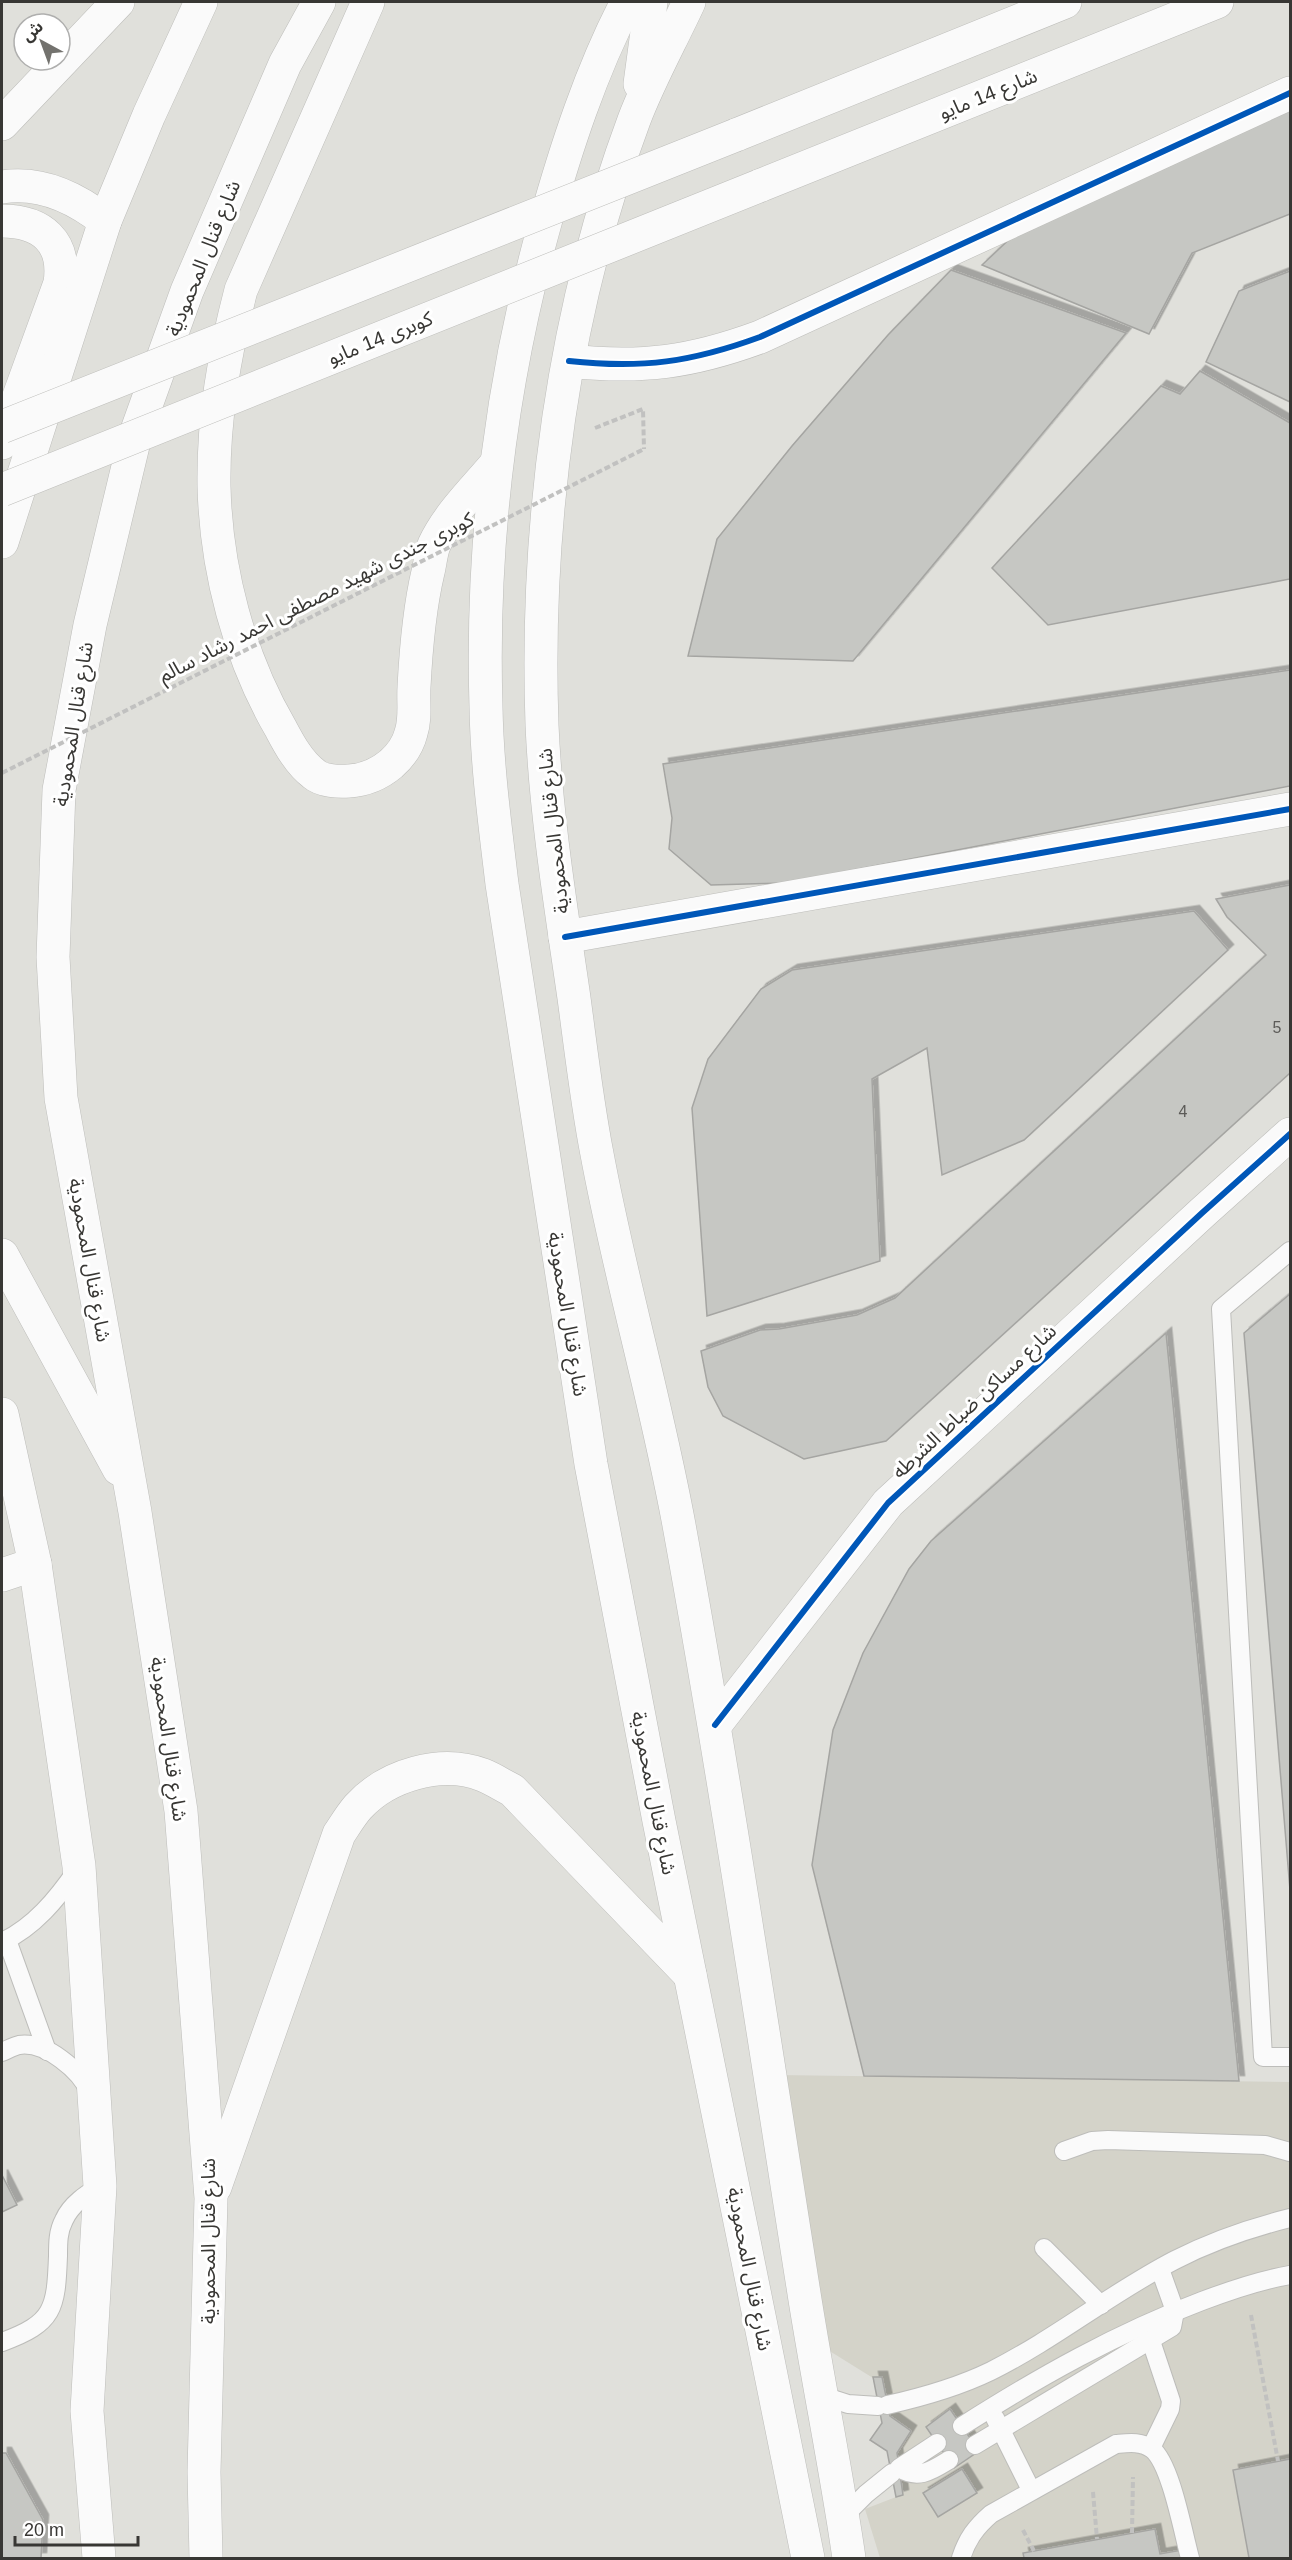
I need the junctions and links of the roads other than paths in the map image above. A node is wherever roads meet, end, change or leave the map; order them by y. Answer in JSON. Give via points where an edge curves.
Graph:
{"nodes":[{"id":1,"x":118,"y":2,"type":"edge"},
{"id":2,"x":201,"y":2,"type":"edge"},
{"id":3,"x":319,"y":2,"type":"edge"},
{"id":4,"x":368,"y":2,"type":"edge"},
{"id":5,"x":627,"y":2,"type":"edge"},
{"id":6,"x":651,"y":2,"type":"edge"},
{"id":7,"x":689,"y":2,"type":"edge"},
{"id":8,"x":1065,"y":2,"type":"edge"},
{"id":9,"x":1217,"y":2,"type":"edge"},
{"id":10,"x":1290,"y":93,"type":"edge"},
{"id":11,"x":636,"y":113,"type":"junction"},
{"id":12,"x":2,"y":124,"type":"edge"},
{"id":13,"x":759,"y":186,"type":"joint"},
{"id":14,"x":2,"y":187,"type":"edge"},
{"id":15,"x":2,"y":221,"type":"edge"},
{"id":16,"x":105,"y":221,"type":"junction"},
{"id":17,"x":569,"y":361,"type":"junction"},
{"id":18,"x":2,"y":427,"type":"edge"},
{"id":19,"x":2,"y":443,"type":"edge"},
{"id":20,"x":496,"y":464,"type":"junction"},
{"id":21,"x":2,"y":490,"type":"edge"},
{"id":22,"x":2,"y":542,"type":"edge"},
{"id":23,"x":1290,"y":809,"type":"edge"},
{"id":24,"x":565,"y":937,"type":"junction"},
{"id":25,"x":1290,"y":1134,"type":"edge"},
{"id":26,"x":1290,"y":1251,"type":"edge"},
{"id":27,"x":2,"y":1255,"type":"edge"},
{"id":28,"x":2,"y":1414,"type":"edge"},
{"id":29,"x":132,"y":1493,"type":"junction"},
{"id":30,"x":35,"y":1564,"type":"junction"},
{"id":31,"x":2,"y":1575,"type":"edge"},
{"id":32,"x":715,"y":1725,"type":"junction"},
{"id":33,"x":80,"y":1866,"type":"junction"},
{"id":34,"x":4,"y":1941,"type":"edge"},
{"id":35,"x":690,"y":1975,"type":"junction"},
{"id":36,"x":47,"y":2051,"type":"junction"},
{"id":37,"x":2,"y":2052,"type":"edge"},
{"id":38,"x":1290,"y":2057,"type":"edge"},
{"id":39,"x":96,"y":2110,"type":"junction"},
{"id":40,"x":1064,"y":2151,"type":"dead end"},
{"id":41,"x":1290,"y":2152,"type":"edge"},
{"id":42,"x":100,"y":2186,"type":"junction"},
{"id":43,"x":212,"y":2198,"type":"junction"},
{"id":44,"x":1290,"y":2218,"type":"edge"},
{"id":45,"x":1044,"y":2248,"type":"dead end"},
{"id":46,"x":1160,"y":2269,"type":"junction"},
{"id":47,"x":1290,"y":2274,"type":"edge"},
{"id":48,"x":1101,"y":2306,"type":"junction"},
{"id":49,"x":1175,"y":2311,"type":"junction"},
{"id":50,"x":1151,"y":2341,"type":"junction"},
{"id":51,"x":2,"y":2342,"type":"edge"},
{"id":52,"x":820,"y":2395,"type":"junction"},
{"id":53,"x":990,"y":2409,"type":"junction"},
{"id":54,"x":962,"y":2427,"type":"dead end"},
{"id":55,"x":1000,"y":2429,"type":"junction"},
{"id":56,"x":937,"y":2443,"type":"dead end"},
{"id":57,"x":975,"y":2445,"type":"dead end"},
{"id":58,"x":1151,"y":2448,"type":"junction"},
{"id":59,"x":948,"y":2460,"type":"dead end"},
{"id":60,"x":895,"y":2471,"type":"junction"},
{"id":61,"x":1031,"y":2490,"type":"junction"},
{"id":62,"x":843,"y":2517,"type":"junction"},
{"id":63,"x":99,"y":2559,"type":"edge"},
{"id":64,"x":206,"y":2559,"type":"edge"},
{"id":65,"x":808,"y":2559,"type":"edge"},
{"id":66,"x":849,"y":2559,"type":"edge"},
{"id":67,"x":961,"y":2559,"type":"edge"},
{"id":68,"x":1190,"y":2559,"type":"edge"}],
"edges":[{"from":1,"to":12,"type":"main road"},
{"from":2,"to":16,"type":"main road"},
{"from":3,"to":29,"type":"main road","name":"شارع قنال المحمودية","via":[[285,64],[187,291],[136,434],[90,625],[59,790],[53,957],[61,1098]]},
{"from":4,"to":20,"type":"main road","via":[[241,290],[228,338],[214,438],[219,543],[241,639],[264,700],[293,750],[314,775],[343,782],[358,781],[375,775],[403,751],[414,716],[417,638],[434,546],[455,512]]},
{"from":5,"to":20,"type":"main road","name":"شارع قنال المحمودية","via":[[585,98],[556,182],[513,355]]},
{"from":6,"to":11,"type":"main road"},
{"from":7,"to":11,"type":"main road","name":"شارع قنال المحمودية"},
{"from":8,"to":18,"type":"main road","bridge":true},
{"from":9,"to":13,"type":"main road","name":"شارع 14 مايو"},
{"from":10,"to":17,"type":"main road","via":[[733,347],[686,360],[647,365]]},
{"from":11,"to":17,"type":"main road","name":"شارع قنال المحمودية","via":[[592,258]]},
{"from":13,"to":21,"type":"main road","name":"كوبرى 14 مايو","bridge":true},
{"from":14,"to":16,"type":"main road","via":[[60,194]]},
{"from":15,"to":19,"type":"main road","via":[[25,223],[46,234],[55,244],[62,270]]},
{"from":16,"to":22,"type":"main road"},
{"from":17,"to":24,"type":"main road","name":"شارع قنال المحمودية","via":[[545,548],[541,642],[548,809]]},
{"from":20,"to":35,"type":"main road","name":"شارع قنال المحمودية","via":[[486,598],[486,709],[502,884],[591,1464]]},
{"from":23,"to":24,"type":"main road"},
{"from":24,"to":32,"type":"main road","name":"شارع قنال المحمودية","via":[[596,1152],[677,1514]]},
{"from":25,"to":32,"type":"main road","name":"شارع مساكن ضباط الشرطه","via":[[888,1503]]},
{"from":26,"to":38,"type":"lane","via":[[1221,1309],[1263,2057]]},
{"from":27,"to":29,"type":"main road"},
{"from":28,"to":30,"type":"main road"},
{"from":29,"to":43,"type":"main road","name":"شارع قنال المحمودية","via":[[181,1812]]},
{"from":30,"to":31,"type":"main road"},
{"from":30,"to":33,"type":"main road"},
{"from":32,"to":52,"type":"main road","name":"شارع قنال المحمودية"},
{"from":33,"to":34,"type":"lane","via":[[36,1920]]},
{"from":33,"to":39,"type":"main road"},
{"from":34,"to":36,"type":"lane"},
{"from":35,"to":43,"type":"main road","via":[[512,1790],[482,1774],[449,1769],[415,1772],[385,1785],[358,1806],[339,1834]]},
{"from":35,"to":65,"type":"main road","name":"شارع قنال المحمودية"},
{"from":36,"to":37,"type":"lane","via":[[21,2045]]},
{"from":36,"to":39,"type":"lane","via":[[69,2065],[87,2085]]},
{"from":39,"to":42,"type":"main road"},
{"from":40,"to":41,"type":"lane","via":[[1108,2140],[1265,2145]]},
{"from":42,"to":51,"type":"lane","via":[[81,2198],[64,2218],[58,2239],[57,2295],[49,2313],[36,2327]]},
{"from":42,"to":63,"type":"main road","via":[[87,2411]]},
{"from":43,"to":64,"type":"main road","name":"شارع قنال المحمودية","via":[[204,2472]]},
{"from":44,"to":46,"type":"lane","via":[[1225,2238]]},
{"from":45,"to":48,"type":"lane"},
{"from":46,"to":48,"type":"lane"},
{"from":46,"to":49,"type":"lane"},
{"from":47,"to":49,"type":"lane","via":[[1246,2285]]},
{"from":48,"to":52,"type":"lane","via":[[990,2372],[948,2389],[882,2406],[848,2404]]},
{"from":49,"to":50,"type":"lane","via":[[1172,2327]]},
{"from":49,"to":53,"type":"lane","via":[[1083,2353]]},
{"from":50,"to":55,"type":"lane"},
{"from":50,"to":58,"type":"lane","via":[[1171,2401]]},
{"from":52,"to":62,"type":"main road","name":"شارع قنال المحمودية"},
{"from":53,"to":54,"type":"lane"},
{"from":53,"to":55,"type":"lane"},
{"from":55,"to":57,"type":"lane"},
{"from":55,"to":61,"type":"lane"},
{"from":56,"to":60,"type":"lane"},
{"from":58,"to":61,"type":"lane","via":[[1134,2442],[1116,2444]]},
{"from":58,"to":68,"type":"lane","via":[[1163,2461]]},
{"from":59,"to":60,"type":"lane","via":[[923,2474]]},
{"from":60,"to":62,"type":"lane"},
{"from":61,"to":67,"type":"lane","via":[[977,2526]]},
{"from":62,"to":66,"type":"main road","name":"شارع قنال المحمودية"}]}
